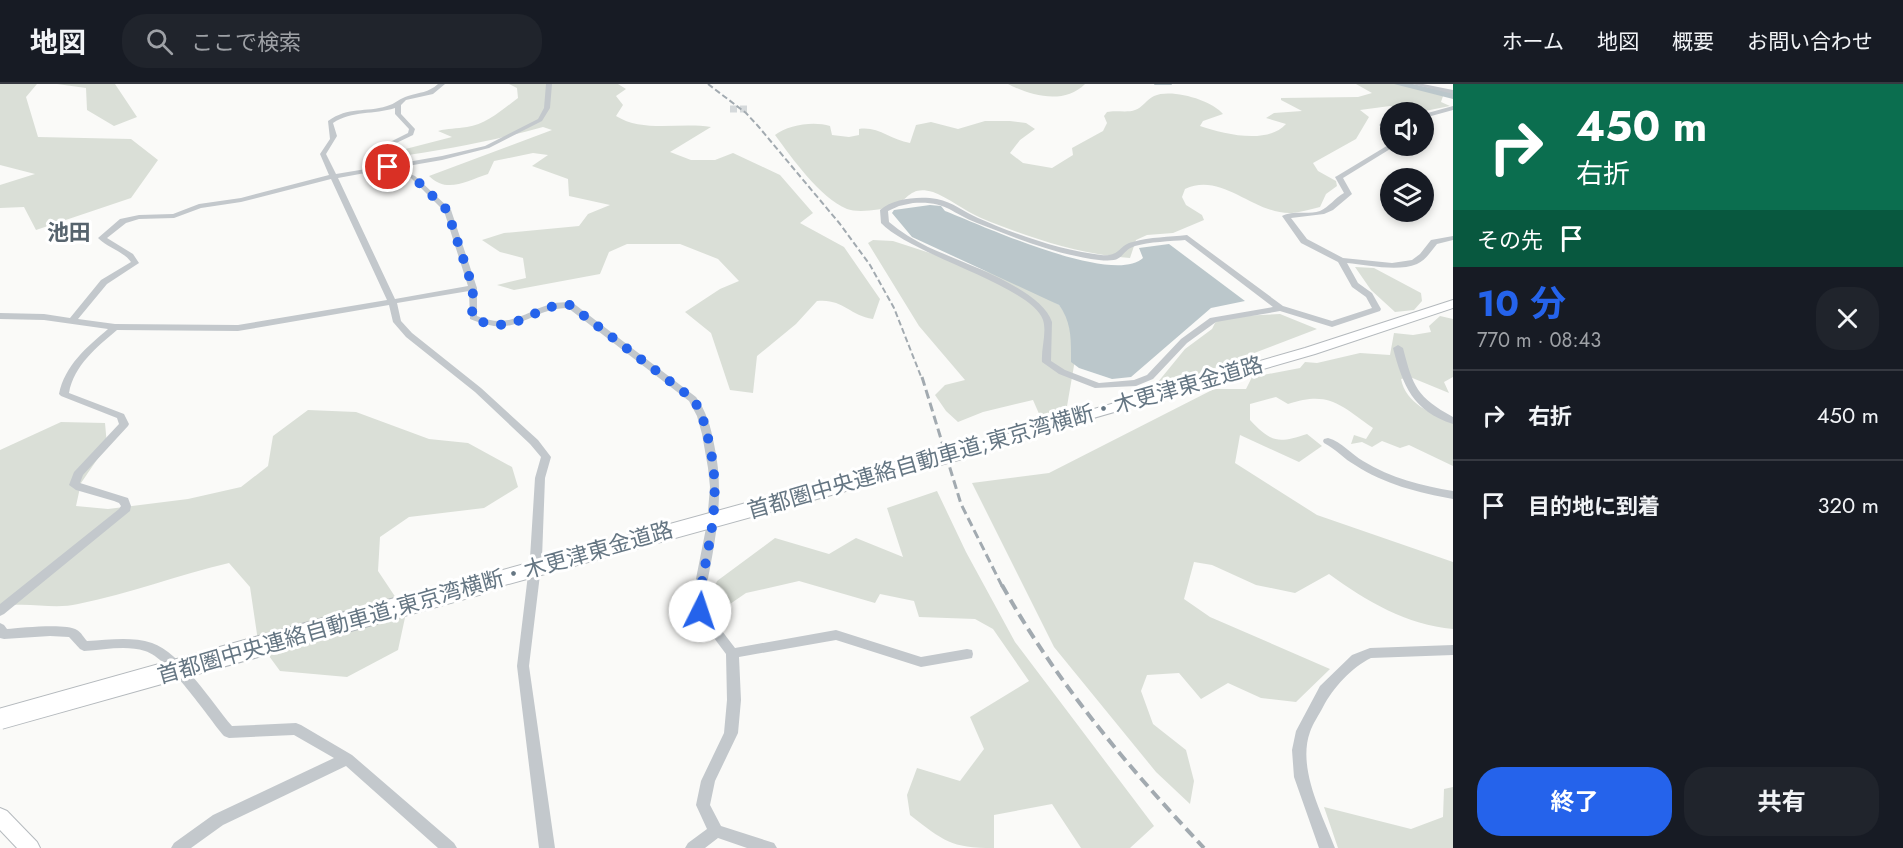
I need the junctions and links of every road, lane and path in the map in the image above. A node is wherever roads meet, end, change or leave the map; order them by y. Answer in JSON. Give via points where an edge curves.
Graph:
{"nodes":[{"id":1,"x":442,"y":84,"type":"edge"},
{"id":2,"x":549,"y":84,"type":"edge"},
{"id":3,"x":1415,"y":84,"type":"edge"},
{"id":4,"x":1453,"y":92,"type":"edge"},
{"id":5,"x":398,"y":105,"type":"junction"},
{"id":6,"x":1453,"y":108,"type":"edge"},
{"id":7,"x":1434,"y":113,"type":"edge"},
{"id":8,"x":1380,"y":153,"type":"edge"},
{"id":9,"x":388,"y":167,"type":"junction"},
{"id":10,"x":334,"y":176,"type":"junction"},
{"id":11,"x":1453,"y":238,"type":"edge"},
{"id":12,"x":1341,"y":260,"type":"junction"},
{"id":13,"x":473,"y":288,"type":"junction"},
{"id":14,"x":393,"y":303,"type":"junction"},
{"id":15,"x":1453,"y":304,"type":"edge"},
{"id":16,"x":1280,"y":308,"type":"junction"},
{"id":17,"x":0,"y":316,"type":"edge"},
{"id":18,"x":72,"y":321,"type":"junction"},
{"id":19,"x":115,"y":327,"type":"junction"},
{"id":20,"x":1398,"y":348,"type":"dead end"},
{"id":21,"x":1453,"y":421,"type":"edge"},
{"id":22,"x":1328,"y":441,"type":"dead end"},
{"id":23,"x":1453,"y":495,"type":"edge"},
{"id":24,"x":0,"y":611,"type":"edge"},
{"id":25,"x":0,"y":628,"type":"edge"},
{"id":26,"x":1453,"y":650,"type":"edge"},
{"id":27,"x":732,"y":653,"type":"junction"},
{"id":28,"x":967,"y":654,"type":"dead end"},
{"id":29,"x":0,"y":719,"type":"edge"},
{"id":30,"x":347,"y":759,"type":"junction"},
{"id":31,"x":0,"y":817,"type":"edge"},
{"id":32,"x":716,"y":831,"type":"junction"},
{"id":33,"x":30,"y":848,"type":"edge"},
{"id":34,"x":179,"y":848,"type":"edge"},
{"id":35,"x":449,"y":848,"type":"edge"},
{"id":36,"x":548,"y":848,"type":"edge"},
{"id":37,"x":693,"y":848,"type":"edge"},
{"id":38,"x":769,"y":848,"type":"edge"},
{"id":39,"x":1328,"y":848,"type":"edge"}],
"edges":[{"from":1,"to":5,"type":"street","via":[[431,94],[405,99]]},
{"from":2,"to":9,"type":"street","via":[[543,116],[524,130],[469,152]]},
{"from":3,"to":4,"type":"street"},
{"from":5,"to":9,"type":"street","via":[[398,114],[412,129],[403,139],[381,150],[379,154]]},
{"from":5,"to":10,"type":"street","via":[[346,112],[330,122],[335,138],[323,154]]},
{"from":6,"to":7,"type":"street"},
{"from":8,"to":12,"type":"street","via":[[1339,177],[1348,194],[1329,209],[1286,216],[1304,241]]},
{"from":9,"to":10,"type":"street"},
{"from":9,"to":13,"type":"street","via":[[413,177],[447,210]]},
{"from":10,"to":14,"type":"street"},
{"from":10,"to":18,"type":"street","via":[[241,200],[199,206],[174,216],[123,221],[102,238],[132,256],[135,263],[104,282]]},
{"from":11,"to":12,"type":"street","via":[[1434,242],[1414,262],[1392,265]]},
{"from":12,"to":16,"type":"street","via":[[1355,285],[1369,295],[1377,309],[1332,324]]},
{"from":13,"to":14,"type":"street"},
{"from":13,"to":27,"type":"street","via":[[472,317],[484,324],[522,320],[549,307],[570,305],[693,399],[703,414],[716,476],[716,505],[700,611]]},
{"from":14,"to":19,"type":"street","via":[[238,328]]},
{"from":14,"to":36,"type":"street","via":[[397,322],[409,335],[478,390],[546,457],[540,478],[536,558],[523,666]]},
{"from":15,"to":29,"type":"highway","name":"首都圏中央連絡自動車道;東京湾横断・木更津東金道路","bridge":true,"via":[[1310,351],[981,446]]},
{"from":16,"to":16,"type":"street","via":[[1187,237],[1132,244],[1115,258],[1092,258],[991,225],[944,202],[898,204],[884,210],[885,223],[909,242],[1001,283],[1040,308],[1048,324],[1047,362],[1098,386],[1125,385],[1150,377],[1184,341],[1217,318]]},
{"from":17,"to":18,"type":"street"},
{"from":18,"to":19,"type":"street"},
{"from":19,"to":24,"type":"street","via":[[74,369],[65,382],[64,394],[121,416],[124,424],[78,474],[74,485],[88,492],[115,496],[126,506]]},
{"from":20,"to":21,"type":"street","via":[[1412,394]]},
{"from":22,"to":23,"type":"street","via":[[1343,448],[1359,464],[1387,478],[1420,490]]},
{"from":25,"to":30,"type":"street","via":[[4,634],[73,633],[84,646],[152,647],[173,664],[229,732],[296,729]]},
{"from":26,"to":39,"type":"street","via":[[1371,653],[1357,659],[1325,690],[1303,731],[1299,750],[1301,777]]},
{"from":27,"to":28,"type":"street","via":[[836,635],[921,662]]},
{"from":27,"to":32,"type":"street","via":[[735,700],[730,733],[708,781],[704,805]]},
{"from":30,"to":34,"type":"street","via":[[218,820]]},
{"from":30,"to":35,"type":"street"},
{"from":31,"to":33,"type":"main road"},
{"from":32,"to":37,"type":"street"},
{"from":32,"to":38,"type":"street"}]}
